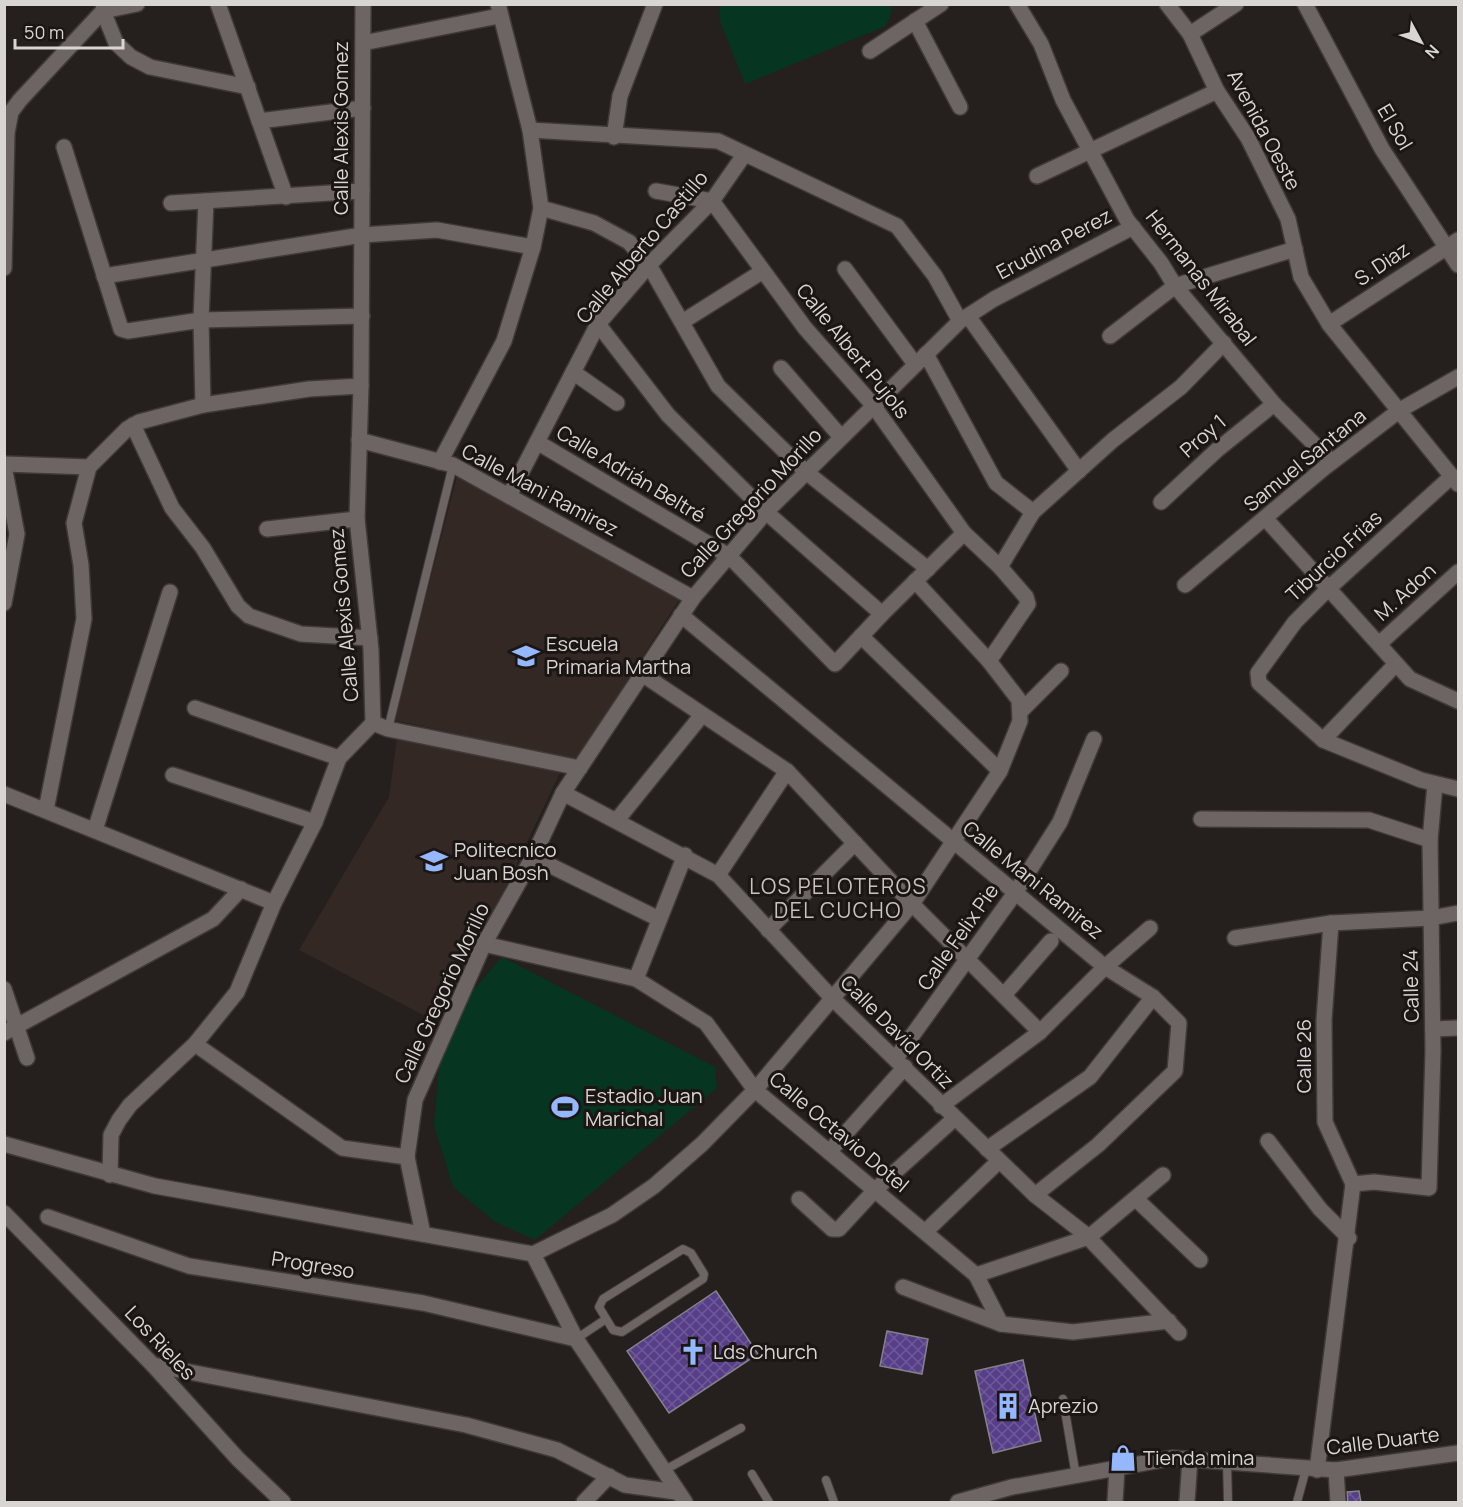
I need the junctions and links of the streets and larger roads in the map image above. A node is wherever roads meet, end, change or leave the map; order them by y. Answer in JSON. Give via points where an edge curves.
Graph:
{"nodes":[{"id":1,"x":137,"y":4,"type":"edge"},
{"id":2,"x":218,"y":4,"type":"edge"},
{"id":3,"x":363,"y":4,"type":"edge"},
{"id":4,"x":655,"y":4,"type":"edge"},
{"id":5,"x":941,"y":4,"type":"edge"},
{"id":6,"x":1017,"y":4,"type":"edge"},
{"id":7,"x":1167,"y":4,"type":"edge"},
{"id":8,"x":1236,"y":4,"type":"edge"},
{"id":9,"x":1305,"y":4,"type":"edge"},
{"id":10,"x":104,"y":8,"type":"edge"},
{"id":11,"x":499,"y":10,"type":"edge"},
{"id":12,"x":915,"y":21,"type":"junction"},
{"id":13,"x":1190,"y":34,"type":"junction"},
{"id":14,"x":363,"y":43,"type":"junction"},
{"id":15,"x":870,"y":51,"type":"dead end"},
{"id":16,"x":248,"y":87,"type":"junction"},
{"id":17,"x":1217,"y":91,"type":"junction"},
{"id":18,"x":960,"y":107,"type":"dead end"},
{"id":19,"x":363,"y":108,"type":"junction"},
{"id":20,"x":259,"y":121,"type":"junction"},
{"id":21,"x":530,"y":130,"type":"junction"},
{"id":22,"x":614,"y":136,"type":"junction"},
{"id":23,"x":64,"y":147,"type":"dead end"},
{"id":24,"x":1089,"y":152,"type":"junction"},
{"id":25,"x":744,"y":155,"type":"junction"},
{"id":26,"x":1037,"y":176,"type":"dead end"},
{"id":27,"x":362,"y":191,"type":"junction"},
{"id":28,"x":656,"y":191,"type":"dead end"},
{"id":29,"x":286,"y":197,"type":"junction"},
{"id":30,"x":206,"y":201,"type":"junction"},
{"id":31,"x":712,"y":201,"type":"junction"},
{"id":32,"x":171,"y":202,"type":"dead end"},
{"id":33,"x":541,"y":208,"type":"junction"},
{"id":34,"x":1132,"y":227,"type":"junction"},
{"id":35,"x":362,"y":235,"type":"junction"},
{"id":36,"x":1452,"y":243,"type":"edge"},
{"id":37,"x":533,"y":247,"type":"junction"},
{"id":38,"x":1295,"y":249,"type":"junction"},
{"id":39,"x":202,"y":259,"type":"junction"},
{"id":40,"x":649,"y":265,"type":"junction"},
{"id":41,"x":1458,"y":265,"type":"edge"},
{"id":42,"x":4,"y":268,"type":"edge"},
{"id":43,"x":845,"y":269,"type":"dead end"},
{"id":44,"x":763,"y":271,"type":"junction"},
{"id":45,"x":104,"y":276,"type":"junction"},
{"id":46,"x":1175,"y":286,"type":"junction"},
{"id":47,"x":994,"y":299,"type":"joint"},
{"id":48,"x":362,"y":316,"type":"junction"},
{"id":49,"x":964,"y":318,"type":"junction"},
{"id":50,"x":201,"y":320,"type":"junction"},
{"id":51,"x":682,"y":322,"type":"junction"},
{"id":52,"x":598,"y":324,"type":"junction"},
{"id":53,"x":1329,"y":324,"type":"junction"},
{"id":54,"x":1110,"y":336,"type":"dead end"},
{"id":55,"x":1224,"y":343,"type":"junction"},
{"id":56,"x":920,"y":359,"type":"junction"},
{"id":57,"x":781,"y":368,"type":"dead end"},
{"id":58,"x":573,"y":372,"type":"junction"},
{"id":59,"x":1458,"y":377,"type":"edge"},
{"id":60,"x":361,"y":386,"type":"junction"},
{"id":61,"x":617,"y":403,"type":"dead end"},
{"id":62,"x":1274,"y":404,"type":"junction"},
{"id":63,"x":203,"y":405,"type":"junction"},
{"id":64,"x":873,"y":405,"type":"junction"},
{"id":65,"x":1400,"y":410,"type":"junction"},
{"id":66,"x":133,"y":424,"type":"junction"},
{"id":67,"x":841,"y":437,"type":"junction"},
{"id":68,"x":359,"y":440,"type":"junction"},
{"id":69,"x":537,"y":442,"type":"junction"},
{"id":70,"x":1332,"y":462,"type":"junction"},
{"id":71,"x":446,"y":463,"type":"junction"},
{"id":72,"x":4,"y":465,"type":"edge"},
{"id":73,"x":89,"y":467,"type":"junction"},
{"id":74,"x":1079,"y":471,"type":"junction"},
{"id":75,"x":806,"y":472,"type":"junction"},
{"id":76,"x":1455,"y":480,"type":"edge"},
{"id":77,"x":509,"y":496,"type":"junction"},
{"id":78,"x":1161,"y":502,"type":"dead end"},
{"id":79,"x":766,"y":512,"type":"junction"},
{"id":80,"x":1033,"y":512,"type":"junction"},
{"id":81,"x":1265,"y":518,"type":"junction"},
{"id":82,"x":357,"y":519,"type":"junction"},
{"id":83,"x":267,"y":530,"type":"dead end"},
{"id":84,"x":964,"y":533,"type":"junction"},
{"id":85,"x":729,"y":556,"type":"junction"},
{"id":86,"x":1000,"y":567,"type":"junction"},
{"id":87,"x":928,"y":569,"type":"junction"},
{"id":88,"x":1458,"y":572,"type":"edge"},
{"id":89,"x":915,"y":581,"type":"junction"},
{"id":90,"x":1185,"y":585,"type":"dead end"},
{"id":91,"x":1329,"y":588,"type":"junction"},
{"id":92,"x":170,"y":592,"type":"dead end"},
{"id":93,"x":693,"y":598,"type":"junction"},
{"id":94,"x":4,"y":603,"type":"edge"},
{"id":95,"x":882,"y":614,"type":"junction"},
{"id":96,"x":681,"y":615,"type":"junction"},
{"id":97,"x":861,"y":636,"type":"junction"},
{"id":98,"x":370,"y":638,"type":"junction"},
{"id":99,"x":1379,"y":644,"type":"junction"},
{"id":100,"x":989,"y":661,"type":"junction"},
{"id":101,"x":1396,"y":664,"type":"junction"},
{"id":102,"x":1061,"y":671,"type":"dead end"},
{"id":103,"x":642,"y":674,"type":"junction"},
{"id":104,"x":1458,"y":702,"type":"edge"},
{"id":105,"x":195,"y":708,"type":"dead end"},
{"id":106,"x":1021,"y":711,"type":"junction"},
{"id":107,"x":702,"y":715,"type":"junction"},
{"id":108,"x":373,"y":723,"type":"junction"},
{"id":109,"x":1094,"y":739,"type":"dead end"},
{"id":110,"x":1323,"y":740,"type":"junction"},
{"id":111,"x":339,"y":758,"type":"junction"},
{"id":112,"x":580,"y":768,"type":"junction"},
{"id":113,"x":787,"y":771,"type":"junction"},
{"id":114,"x":1000,"y":771,"type":"junction"},
{"id":115,"x":173,"y":775,"type":"dead end"},
{"id":116,"x":1435,"y":784,"type":"junction"},
{"id":117,"x":1458,"y":789,"type":"edge"},
{"id":118,"x":563,"y":793,"type":"junction"},
{"id":119,"x":4,"y":794,"type":"edge"},
{"id":120,"x":46,"y":810,"type":"junction"},
{"id":121,"x":1201,"y":819,"type":"dead end"},
{"id":122,"x":617,"y":820,"type":"junction"},
{"id":123,"x":315,"y":822,"type":"junction"},
{"id":124,"x":95,"y":830,"type":"junction"},
{"id":125,"x":1430,"y":840,"type":"junction"},
{"id":126,"x":953,"y":842,"type":"junction"},
{"id":127,"x":855,"y":843,"type":"junction"},
{"id":128,"x":685,"y":855,"type":"junction"},
{"id":129,"x":532,"y":857,"type":"junction"},
{"id":130,"x":718,"y":875,"type":"junction"},
{"id":131,"x":241,"y":889,"type":"junction"},
{"id":132,"x":1015,"y":893,"type":"junction"},
{"id":133,"x":274,"y":903,"type":"junction"},
{"id":134,"x":912,"y":904,"type":"junction"},
{"id":135,"x":1458,"y":913,"type":"edge"},
{"id":136,"x":1431,"y":918,"type":"junction"},
{"id":137,"x":659,"y":919,"type":"junction"},
{"id":138,"x":1331,"y":923,"type":"junction"},
{"id":139,"x":1150,"y":928,"type":"dead end"},
{"id":140,"x":768,"y":930,"type":"junction"},
{"id":141,"x":1235,"y":938,"type":"dead end"},
{"id":142,"x":1051,"y":940,"type":"dead end"},
{"id":143,"x":484,"y":944,"type":"junction"},
{"id":144,"x":968,"y":960,"type":"junction"},
{"id":145,"x":1105,"y":967,"type":"junction"},
{"id":146,"x":636,"y":979,"type":"junction"},
{"id":147,"x":4,"y":989,"type":"edge"},
{"id":148,"x":1004,"y":995,"type":"junction"},
{"id":149,"x":1153,"y":997,"type":"junction"},
{"id":150,"x":832,"y":998,"type":"junction"},
{"id":151,"x":1458,"y":1028,"type":"edge"},
{"id":152,"x":1433,"y":1029,"type":"junction"},
{"id":153,"x":11,"y":1030,"type":"edge"},
{"id":154,"x":1040,"y":1032,"type":"junction"},
{"id":155,"x":195,"y":1044,"type":"junction"},
{"id":156,"x":27,"y":1058,"type":"dead end"},
{"id":157,"x":900,"y":1063,"type":"junction"},
{"id":158,"x":755,"y":1090,"type":"junction"},
{"id":159,"x":941,"y":1106,"type":"junction"},
{"id":160,"x":955,"y":1118,"type":"junction"},
{"id":161,"x":1268,"y":1141,"type":"dead end"},
{"id":162,"x":4,"y":1144,"type":"edge"},
{"id":163,"x":987,"y":1149,"type":"junction"},
{"id":164,"x":829,"y":1152,"type":"junction"},
{"id":165,"x":407,"y":1157,"type":"junction"},
{"id":166,"x":999,"y":1161,"type":"junction"},
{"id":167,"x":110,"y":1175,"type":"junction"},
{"id":168,"x":1163,"y":1176,"type":"dead end"},
{"id":169,"x":1353,"y":1184,"type":"junction"},
{"id":170,"x":875,"y":1190,"type":"junction"},
{"id":171,"x":1035,"y":1195,"type":"junction"},
{"id":172,"x":799,"y":1199,"type":"dead end"},
{"id":173,"x":1136,"y":1199,"type":"junction"},
{"id":174,"x":4,"y":1213,"type":"edge"},
{"id":175,"x":48,"y":1217,"type":"dead end"},
{"id":176,"x":925,"y":1232,"type":"junction"},
{"id":177,"x":423,"y":1234,"type":"junction"},
{"id":178,"x":1089,"y":1238,"type":"junction"},
{"id":179,"x":1348,"y":1238,"type":"junction"},
{"id":180,"x":533,"y":1254,"type":"junction"},
{"id":181,"x":1200,"y":1260,"type":"dead end"},
{"id":182,"x":976,"y":1275,"type":"junction"},
{"id":183,"x":903,"y":1287,"type":"dead end"},
{"id":184,"x":1001,"y":1324,"type":"junction"},
{"id":185,"x":576,"y":1339,"type":"junction"},
{"id":186,"x":153,"y":1365,"type":"junction"},
{"id":187,"x":1458,"y":1454,"type":"edge"},
{"id":188,"x":1190,"y":1459,"type":"junction"},
{"id":189,"x":1117,"y":1468,"type":"junction"},
{"id":190,"x":1312,"y":1470,"type":"junction"},
{"id":191,"x":1336,"y":1470,"type":"junction"},
{"id":192,"x":609,"y":1476,"type":"junction"},
{"id":193,"x":681,"y":1497,"type":"edge"},
{"id":194,"x":283,"y":1503,"type":"edge"},
{"id":195,"x":585,"y":1503,"type":"edge"},
{"id":196,"x":958,"y":1503,"type":"edge"},
{"id":197,"x":1115,"y":1503,"type":"edge"},
{"id":198,"x":1187,"y":1503,"type":"edge"},
{"id":199,"x":1338,"y":1503,"type":"edge"}],
"edges":[{"from":1,"to":10,"type":"street"},
{"from":2,"to":16,"type":"street"},
{"from":3,"to":14,"type":"street","name":"Calle Alexis Gomez"},
{"from":4,"to":22,"type":"street","via":[[620,96]]},
{"from":5,"to":12,"type":"street"},
{"from":6,"to":24,"type":"street","name":"Hermanas Mirabal","via":[[1041,44]]},
{"from":7,"to":13,"type":"street","name":"Avenida Oeste"},
{"from":8,"to":13,"type":"street"},
{"from":9,"to":36,"type":"street","name":"El Sol","via":[[1382,149]]},
{"from":10,"to":16,"type":"street","via":[[116,43],[131,57],[150,67]]},
{"from":10,"to":42,"type":"street","via":[[11,112]]},
{"from":11,"to":14,"type":"street"},
{"from":11,"to":21,"type":"street"},
{"from":12,"to":15,"type":"street"},
{"from":12,"to":18,"type":"street"},
{"from":13,"to":17,"type":"street","name":"Avenida Oeste"},
{"from":14,"to":19,"type":"street","name":"Calle Alexis Gomez"},
{"from":16,"to":20,"type":"street"},
{"from":17,"to":24,"type":"street"},
{"from":17,"to":38,"type":"street","name":"Avenida Oeste","via":[[1248,138],[1288,219]]},
{"from":19,"to":20,"type":"street"},
{"from":19,"to":27,"type":"street","name":"Calle Alexis Gomez"},
{"from":20,"to":29,"type":"street"},
{"from":21,"to":22,"type":"street"},
{"from":21,"to":33,"type":"street"},
{"from":22,"to":25,"type":"street","via":[[718,141]]},
{"from":23,"to":45,"type":"street"},
{"from":24,"to":26,"type":"street"},
{"from":24,"to":34,"type":"street","name":"Hermanas Mirabal"},
{"from":25,"to":31,"type":"street","name":"Calle Alberto Castillo"},
{"from":25,"to":49,"type":"street","via":[[897,226]]},
{"from":27,"to":29,"type":"street"},
{"from":27,"to":35,"type":"street","name":"Calle Alexis Gomez"},
{"from":28,"to":31,"type":"street"},
{"from":29,"to":30,"type":"street"},
{"from":30,"to":32,"type":"street"},
{"from":30,"to":39,"type":"street"},
{"from":31,"to":40,"type":"street","name":"Calle Alberto Castillo"},
{"from":31,"to":44,"type":"street","name":"Calle Albert Pujols"},
{"from":33,"to":37,"type":"street"},
{"from":33,"to":40,"type":"street","via":[[594,223],[629,242]]},
{"from":34,"to":46,"type":"street","name":"Hermanas Mirabal"},
{"from":34,"to":47,"type":"street","name":"Erudina Perez"},
{"from":35,"to":37,"type":"street","via":[[437,230]]},
{"from":35,"to":39,"type":"street"},
{"from":35,"to":48,"type":"street","name":"Calle Alexis Gomez"},
{"from":36,"to":41,"type":"street","name":"El Sol"},
{"from":36,"to":53,"type":"street","name":"S. Diaz"},
{"from":37,"to":71,"type":"street","via":[[504,341]]},
{"from":38,"to":46,"type":"street"},
{"from":38,"to":53,"type":"street","name":"Avenida Oeste","via":[[1301,278]]},
{"from":39,"to":45,"type":"street"},
{"from":39,"to":50,"type":"street"},
{"from":40,"to":51,"type":"street"},
{"from":40,"to":52,"type":"street","name":"Calle Alberto Castillo"},
{"from":43,"to":56,"type":"street"},
{"from":44,"to":51,"type":"street"},
{"from":44,"to":64,"type":"street","name":"Calle Albert Pujols","via":[[805,328]]},
{"from":45,"to":50,"type":"street","via":[[121,329],[128,332]]},
{"from":46,"to":54,"type":"street"},
{"from":46,"to":55,"type":"street","name":"Hermanas Mirabal"},
{"from":47,"to":49,"type":"street","name":"Calle Gregorio Morillo"},
{"from":48,"to":50,"type":"street"},
{"from":48,"to":60,"type":"street","name":"Calle Alexis Gomez"},
{"from":49,"to":56,"type":"street","name":"Calle Gregorio Morillo"},
{"from":49,"to":74,"type":"street"},
{"from":50,"to":63,"type":"street"},
{"from":51,"to":75,"type":"street","via":[[718,386]]},
{"from":52,"to":58,"type":"street","name":"Calle Alberto Castillo"},
{"from":52,"to":79,"type":"street","via":[[668,415]]},
{"from":53,"to":65,"type":"street","name":"Avenida Oeste"},
{"from":55,"to":62,"type":"street","name":"Hermanas Mirabal"},
{"from":55,"to":74,"type":"street","via":[[1181,387]]},
{"from":56,"to":64,"type":"street","name":"Calle Gregorio Morillo"},
{"from":56,"to":80,"type":"street","via":[[996,483]]},
{"from":57,"to":67,"type":"street"},
{"from":58,"to":61,"type":"street"},
{"from":58,"to":69,"type":"street","name":"Calle Alberto Castillo"},
{"from":59,"to":65,"type":"street","name":"Samuel Santana"},
{"from":60,"to":63,"type":"street","via":[[309,389]]},
{"from":60,"to":68,"type":"street","name":"Calle Alexis Gomez"},
{"from":62,"to":70,"type":"street","name":"Hermanas Mirabal"},
{"from":62,"to":78,"type":"street","name":"Proy 1"},
{"from":63,"to":66,"type":"street"},
{"from":64,"to":67,"type":"street","name":"Calle Gregorio Morillo"},
{"from":64,"to":84,"type":"street","name":"Calle Albert Pujols"},
{"from":65,"to":70,"type":"street","name":"Samuel Santana"},
{"from":65,"to":76,"type":"street","name":"Avenida Oeste"},
{"from":66,"to":73,"type":"street"},
{"from":66,"to":98,"type":"street","via":[[172,508],[203,548],[238,606],[249,616],[301,634]]},
{"from":67,"to":75,"type":"street","name":"Calle Gregorio Morillo"},
{"from":68,"to":71,"type":"street","name":"Calle Mani Ramirez"},
{"from":68,"to":82,"type":"street","name":"Calle Alexis Gomez"},
{"from":69,"to":77,"type":"street","name":"Calle Alberto Castillo"},
{"from":69,"to":85,"type":"street","name":"Calle Adrián Beltré"},
{"from":70,"to":81,"type":"street","name":"Samuel Santana"},
{"from":71,"to":77,"type":"street","name":"Calle Mani Ramirez"},
{"from":72,"to":73,"type":"street"},
{"from":72,"to":94,"type":"street","via":[[17,534]]},
{"from":73,"to":120,"type":"street","via":[[74,523],[84,619]]},
{"from":74,"to":80,"type":"street"},
{"from":75,"to":79,"type":"street","name":"Calle Gregorio Morillo"},
{"from":75,"to":87,"type":"street"},
{"from":76,"to":91,"type":"street","name":"Tiburcio Frias"},
{"from":77,"to":93,"type":"street","name":"Calle Mani Ramirez"},
{"from":79,"to":85,"type":"street","name":"Calle Gregorio Morillo"},
{"from":79,"to":95,"type":"street"},
{"from":80,"to":86,"type":"street"},
{"from":81,"to":90,"type":"street","name":"Samuel Santana"},
{"from":81,"to":91,"type":"street"},
{"from":82,"to":83,"type":"street"},
{"from":82,"to":98,"type":"street","name":"Calle Alexis Gomez"},
{"from":84,"to":86,"type":"street","name":"Calle Albert Pujols"},
{"from":84,"to":87,"type":"street"},
{"from":85,"to":93,"type":"street","name":"Calle Gregorio Morillo"},
{"from":85,"to":97,"type":"street","name":"Calle Adrián Beltré","via":[[835,664]]},
{"from":86,"to":100,"type":"street","name":"Calle Albert Pujols","via":[[1028,604]]},
{"from":87,"to":89,"type":"street"},
{"from":88,"to":99,"type":"street","name":"M. Adon"},
{"from":89,"to":95,"type":"street"},
{"from":89,"to":100,"type":"street"},
{"from":91,"to":99,"type":"street"},
{"from":91,"to":110,"type":"street","name":"Tiburcio Frias","via":[[1295,622],[1257,677]]},
{"from":92,"to":124,"type":"street"},
{"from":93,"to":96,"type":"street","name":"Calle Gregorio Morillo"},
{"from":95,"to":97,"type":"street"},
{"from":96,"to":103,"type":"street","name":"Calle Gregorio Morillo"},
{"from":96,"to":126,"type":"street","name":"Calle Mani Ramirez"},
{"from":97,"to":114,"type":"street"},
{"from":98,"to":108,"type":"street","name":"Calle Alexis Gomez"},
{"from":99,"to":101,"type":"street"},
{"from":100,"to":106,"type":"street","via":[[1019,700]]},
{"from":101,"to":104,"type":"street","via":[[1410,679]]},
{"from":101,"to":110,"type":"street"},
{"from":102,"to":106,"type":"street"},
{"from":103,"to":107,"type":"street"},
{"from":103,"to":112,"type":"street","name":"Calle Gregorio Morillo"},
{"from":105,"to":111,"type":"street"},
{"from":106,"to":114,"type":"street"},
{"from":107,"to":113,"type":"street"},
{"from":107,"to":122,"type":"street"},
{"from":108,"to":111,"type":"street","name":"Calle Alexis Gomez"},
{"from":108,"to":112,"type":"street"},
{"from":109,"to":132,"type":"street","name":"Calle Felix Pie","via":[[1060,822]]},
{"from":110,"to":116,"type":"street"},
{"from":111,"to":123,"type":"street","name":"Calle Alexis Gomez"},
{"from":112,"to":118,"type":"street","name":"Calle Gregorio Morillo"},
{"from":113,"to":127,"type":"street"},
{"from":113,"to":130,"type":"street"},
{"from":114,"to":126,"type":"street"},
{"from":115,"to":123,"type":"street"},
{"from":116,"to":117,"type":"street"},
{"from":116,"to":125,"type":"street","name":"Calle 24"},
{"from":118,"to":122,"type":"street","name":"Calle David Ortiz"},
{"from":118,"to":129,"type":"street","name":"Calle Gregorio Morillo"},
{"from":119,"to":120,"type":"street"},
{"from":120,"to":124,"type":"street"},
{"from":121,"to":125,"type":"street","via":[[1369,820]]},
{"from":122,"to":128,"type":"street","name":"Calle David Ortiz"},
{"from":123,"to":133,"type":"street","name":"Calle Alexis Gomez"},
{"from":124,"to":131,"type":"street"},
{"from":125,"to":136,"type":"street","name":"Calle 24"},
{"from":126,"to":132,"type":"street","name":"Calle Mani Ramirez"},
{"from":126,"to":134,"type":"street"},
{"from":127,"to":134,"type":"street"},
{"from":127,"to":140,"type":"street"},
{"from":128,"to":130,"type":"street","name":"Calle David Ortiz"},
{"from":128,"to":137,"type":"street"},
{"from":129,"to":137,"type":"street"},
{"from":129,"to":143,"type":"street","name":"Calle Gregorio Morillo"},
{"from":130,"to":140,"type":"street","name":"Calle David Ortiz"},
{"from":131,"to":133,"type":"street"},
{"from":131,"to":153,"type":"street","via":[[213,919]]},
{"from":132,"to":144,"type":"street","name":"Calle Felix Pie"},
{"from":132,"to":145,"type":"street","name":"Calle Mani Ramirez"},
{"from":133,"to":155,"type":"street","name":"Calle Alexis Gomez","via":[[237,992]]},
{"from":134,"to":144,"type":"street"},
{"from":134,"to":150,"type":"street"},
{"from":135,"to":136,"type":"street"},
{"from":136,"to":138,"type":"street"},
{"from":136,"to":152,"type":"street","name":"Calle 24"},
{"from":137,"to":146,"type":"street"},
{"from":138,"to":141,"type":"street"},
{"from":138,"to":169,"type":"street","name":"Calle 26","via":[[1324,1020],[1325,1122]]},
{"from":139,"to":145,"type":"street"},
{"from":140,"to":150,"type":"street","name":"Calle David Ortiz"},
{"from":142,"to":148,"type":"street"},
{"from":143,"to":146,"type":"street","name":"Calle Octavio Dotel"},
{"from":143,"to":165,"type":"street","name":"Calle Gregorio Morillo","via":[[415,1100]]},
{"from":144,"to":148,"type":"street"},
{"from":144,"to":157,"type":"street","name":"Calle Felix Pie"},
{"from":145,"to":149,"type":"street","name":"Calle Mani Ramirez"},
{"from":145,"to":154,"type":"street"},
{"from":146,"to":158,"type":"street","name":"Calle Octavio Dotel","via":[[706,1023]]},
{"from":147,"to":153,"type":"street"},
{"from":148,"to":154,"type":"street"},
{"from":149,"to":163,"type":"street","via":[[1090,1077]]},
{"from":149,"to":171,"type":"street","name":"Calle Mani Ramirez","via":[[1179,1023],[1175,1071],[1098,1145]]},
{"from":150,"to":157,"type":"street","name":"Calle David Ortiz"},
{"from":150,"to":158,"type":"street"},
{"from":151,"to":152,"type":"street"},
{"from":152,"to":169,"type":"street","name":"Calle 24","via":[[1429,1188],[1374,1182]]},
{"from":153,"to":156,"type":"street"},
{"from":154,"to":159,"type":"street"},
{"from":155,"to":165,"type":"street","via":[[342,1148]]},
{"from":155,"to":167,"type":"street","name":"Calle Alexis Gomez","via":[[119,1120],[111,1135]]},
{"from":157,"to":159,"type":"street","name":"Calle David Ortiz"},
{"from":157,"to":164,"type":"street","name":"Calle Felix Pie"},
{"from":158,"to":164,"type":"street","name":"Calle Octavio Dotel"},
{"from":158,"to":180,"type":"street","via":[[654,1186],[612,1215]]},
{"from":159,"to":160,"type":"street","name":"Calle David Ortiz"},
{"from":160,"to":163,"type":"street","name":"Calle David Ortiz"},
{"from":160,"to":170,"type":"street"},
{"from":161,"to":179,"type":"street","via":[[1320,1209]]},
{"from":162,"to":167,"type":"street"},
{"from":163,"to":166,"type":"street","name":"Calle David Ortiz"},
{"from":164,"to":170,"type":"street","name":"Calle Octavio Dotel"},
{"from":165,"to":177,"type":"street","name":"Calle Gregorio Morillo"},
{"from":166,"to":171,"type":"street","name":"Calle David Ortiz"},
{"from":166,"to":176,"type":"street"},
{"from":167,"to":177,"type":"street"},
{"from":168,"to":173,"type":"street"},
{"from":169,"to":179,"type":"street"},
{"from":170,"to":172,"type":"street","via":[[839,1229],[832,1229]]},
{"from":170,"to":176,"type":"street","name":"Calle Octavio Dotel"},
{"from":171,"to":178,"type":"street","name":"Calle David Ortiz"},
{"from":173,"to":178,"type":"street"},
{"from":173,"to":181,"type":"street"},
{"from":174,"to":186,"type":"street","name":"Los Rieles"},
{"from":175,"to":185,"type":"street","name":"Progreso","via":[[189,1266],[423,1303]]},
{"from":176,"to":182,"type":"street","name":"Calle Octavio Dotel"},
{"from":177,"to":180,"type":"street"},
{"from":178,"to":182,"type":"street"},
{"from":178,"to":184,"type":"street","name":"Calle David Ortiz","via":[[1174,1327],[1073,1332]]},
{"from":179,"to":190,"type":"street"},
{"from":180,"to":185,"type":"street"},
{"from":182,"to":184,"type":"street"},
{"from":183,"to":184,"type":"street"},
{"from":185,"to":193,"type":"street"},
{"from":186,"to":192,"type":"street","via":[[466,1425],[557,1450]]},
{"from":186,"to":194,"type":"street","name":"Los Rieles"},
{"from":187,"to":191,"type":"street","name":"Calle Duarte"},
{"from":188,"to":189,"type":"street","name":"Calle Duarte","via":[[1172,1458]]},
{"from":188,"to":190,"type":"street","name":"Calle Duarte"},
{"from":188,"to":198,"type":"street"},
{"from":189,"to":196,"type":"street","name":"Calle Duarte","via":[[1012,1487]]},
{"from":189,"to":197,"type":"street"},
{"from":190,"to":191,"type":"street","name":"Calle Duarte"},
{"from":191,"to":199,"type":"street"},
{"from":192,"to":193,"type":"street","via":[[625,1485]]},
{"from":192,"to":195,"type":"street"}]}
